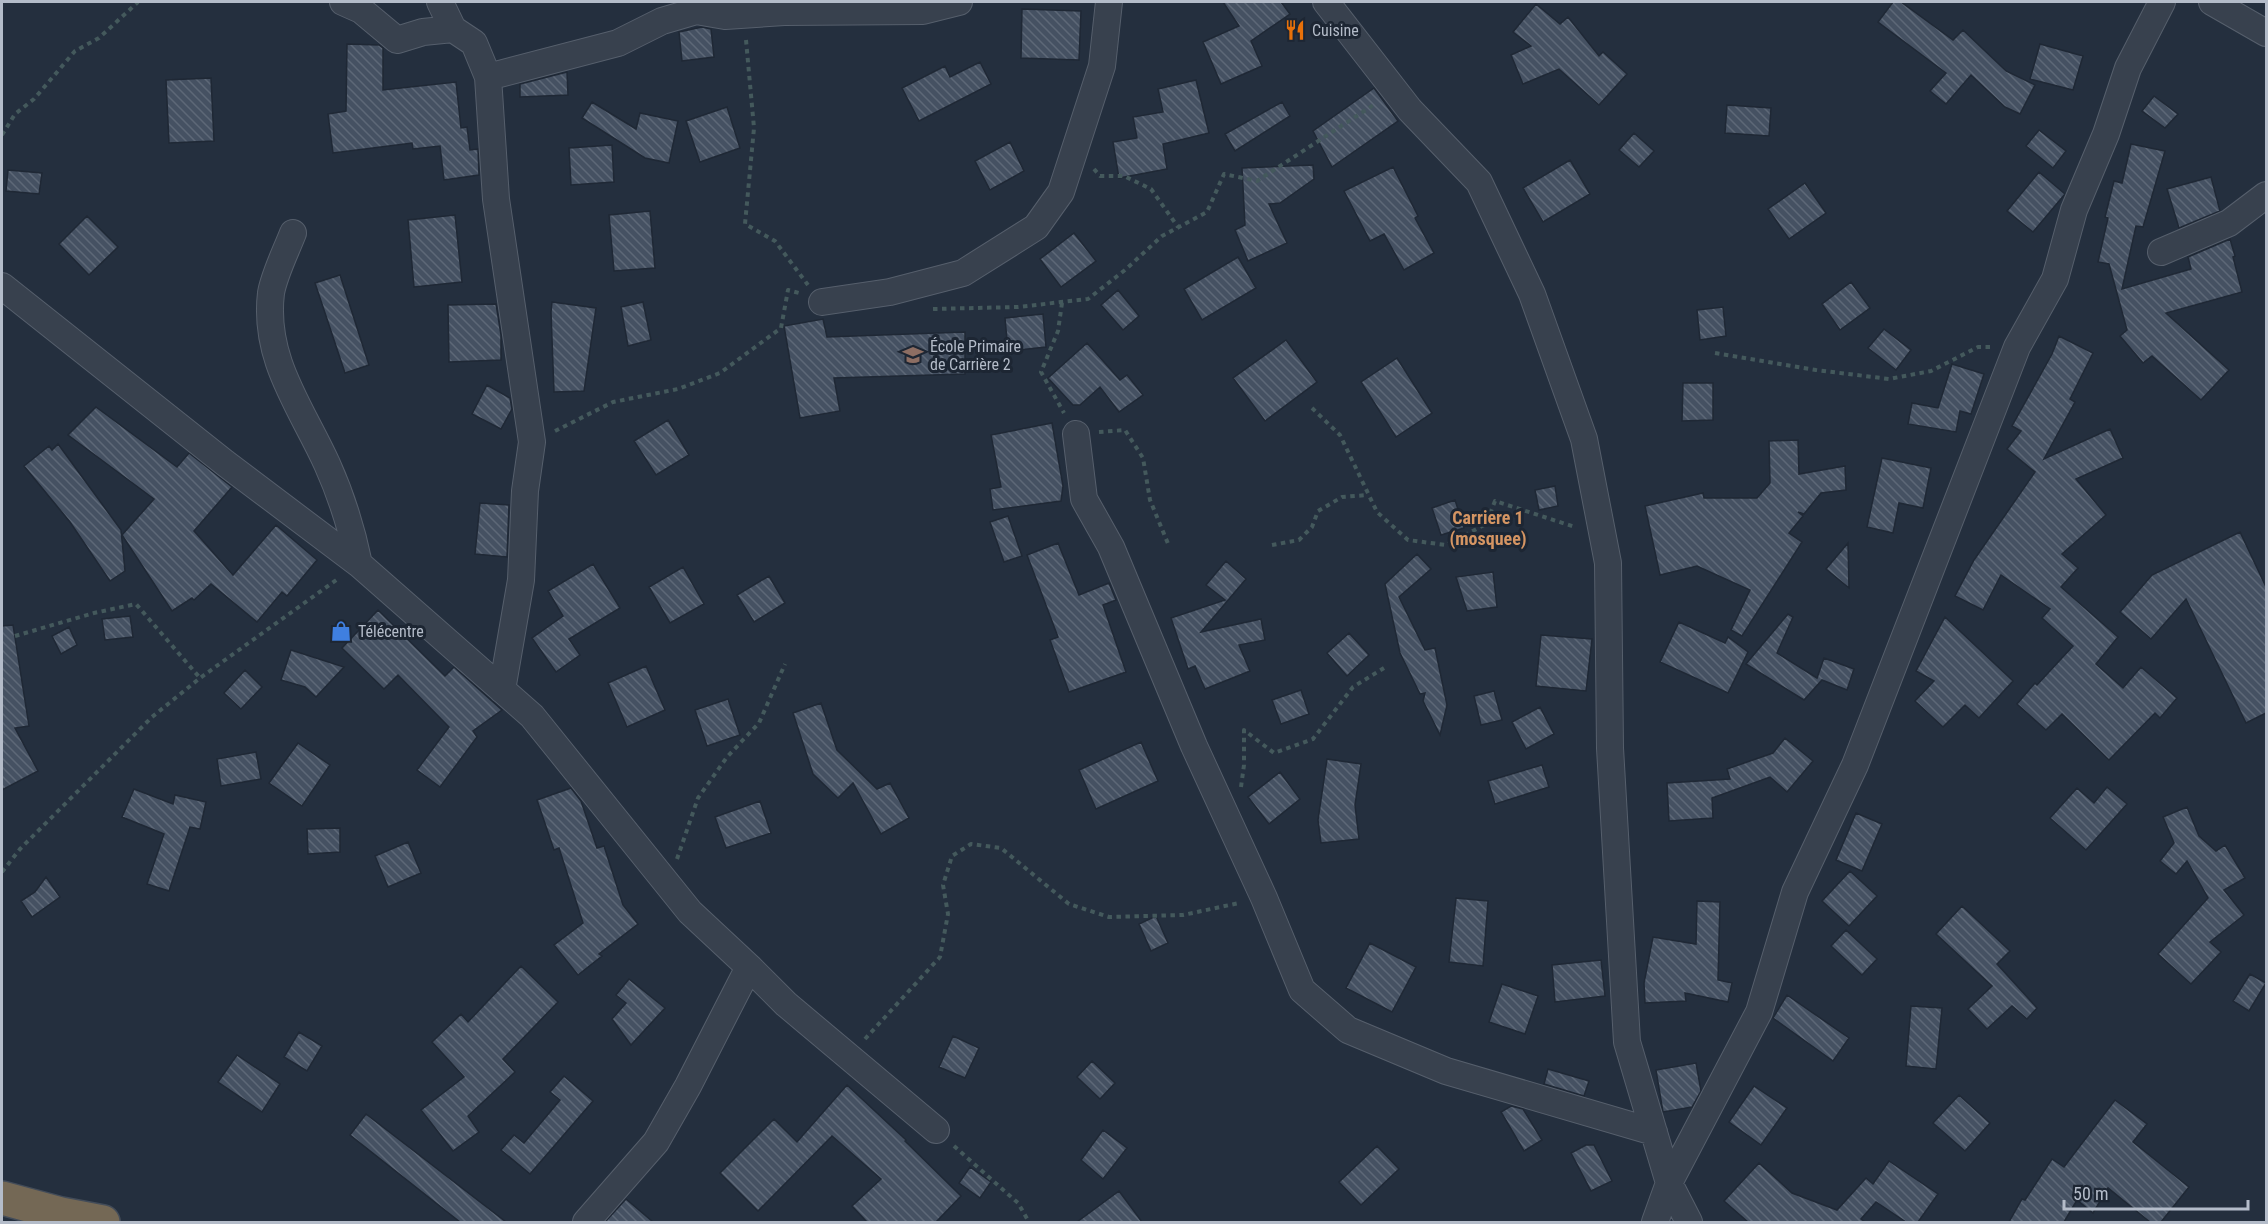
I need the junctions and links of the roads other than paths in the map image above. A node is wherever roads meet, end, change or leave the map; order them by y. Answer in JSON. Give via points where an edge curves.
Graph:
{"nodes":[{"id":1,"x":344,"y":2,"type":"edge"},
{"id":2,"x":440,"y":2,"type":"edge"},
{"id":3,"x":959,"y":2,"type":"edge"},
{"id":4,"x":1109,"y":2,"type":"edge"},
{"id":5,"x":1326,"y":2,"type":"edge"},
{"id":6,"x":2162,"y":2,"type":"edge"},
{"id":7,"x":2212,"y":2,"type":"edge"},
{"id":8,"x":453,"y":29,"type":"junction"},
{"id":9,"x":2266,"y":33,"type":"edge"},
{"id":10,"x":488,"y":77,"type":"junction"},
{"id":11,"x":2266,"y":195,"type":"edge"},
{"id":12,"x":293,"y":233,"type":"dead end"},
{"id":13,"x":2161,"y":252,"type":"dead end"},
{"id":14,"x":2,"y":286,"type":"edge"},
{"id":15,"x":822,"y":302,"type":"road end"},
{"id":16,"x":1076,"y":434,"type":"road end"},
{"id":17,"x":359,"y":564,"type":"junction"},
{"id":18,"x":502,"y":690,"type":"junction"},
{"id":19,"x":749,"y":967,"type":"junction"},
{"id":20,"x":936,"y":1130,"type":"road end"},
{"id":21,"x":1654,"y":1132,"type":"junction"},
{"id":22,"x":1669,"y":1183,"type":"junction"},
{"id":23,"x":2,"y":1198,"type":"edge"},
{"id":24,"x":59,"y":1218,"type":"edge"},
{"id":25,"x":103,"y":1222,"type":"edge"},
{"id":26,"x":586,"y":1222,"type":"edge"},
{"id":27,"x":1655,"y":1222,"type":"edge"},
{"id":28,"x":1689,"y":1222,"type":"edge"}],
"edges":[{"from":1,"to":8,"type":"street","via":[[361,10],[397,40]]},
{"from":2,"to":8,"type":"street"},
{"from":3,"to":10,"type":"street","via":[[923,11],[725,16],[696,11],[662,21],[618,43]]},
{"from":4,"to":15,"type":"street","via":[[1102,66],[1061,192],[1036,226],[963,273],[890,292]]},
{"from":5,"to":21,"type":"street","via":[[1410,110],[1479,182],[1532,294],[1584,439],[1608,563],[1610,748],[1627,1042]]},
{"from":6,"to":22,"type":"street","via":[[2128,68],[2074,210],[2055,279],[2017,347],[1855,765],[1795,892],[1759,1012]]},
{"from":7,"to":9,"type":"street"},
{"from":8,"to":10,"type":"street","via":[[474,43]]},
{"from":10,"to":18,"type":"street","via":[[496,199],[532,442],[525,491],[521,580]]},
{"from":11,"to":13,"type":"street","via":[[2229,223]]},
{"from":12,"to":17,"type":"street","via":[[271,291],[270,327],[278,365],[327,466]]},
{"from":14,"to":17,"type":"street"},
{"from":16,"to":21,"type":"street","via":[[1084,500],[1111,547],[1302,990],[1348,1030],[1446,1071]]},
{"from":17,"to":18,"type":"street"},
{"from":18,"to":19,"type":"street","via":[[532,716],[690,912]]},
{"from":19,"to":20,"type":"street","via":[[786,1004]]},
{"from":19,"to":26,"type":"street","via":[[656,1142]]},
{"from":21,"to":22,"type":"street"},
{"from":22,"to":27,"type":"street"},
{"from":22,"to":28,"type":"street"},
{"from":23,"to":24,"type":"highway"},
{"from":24,"to":25,"type":"highway"}]}
